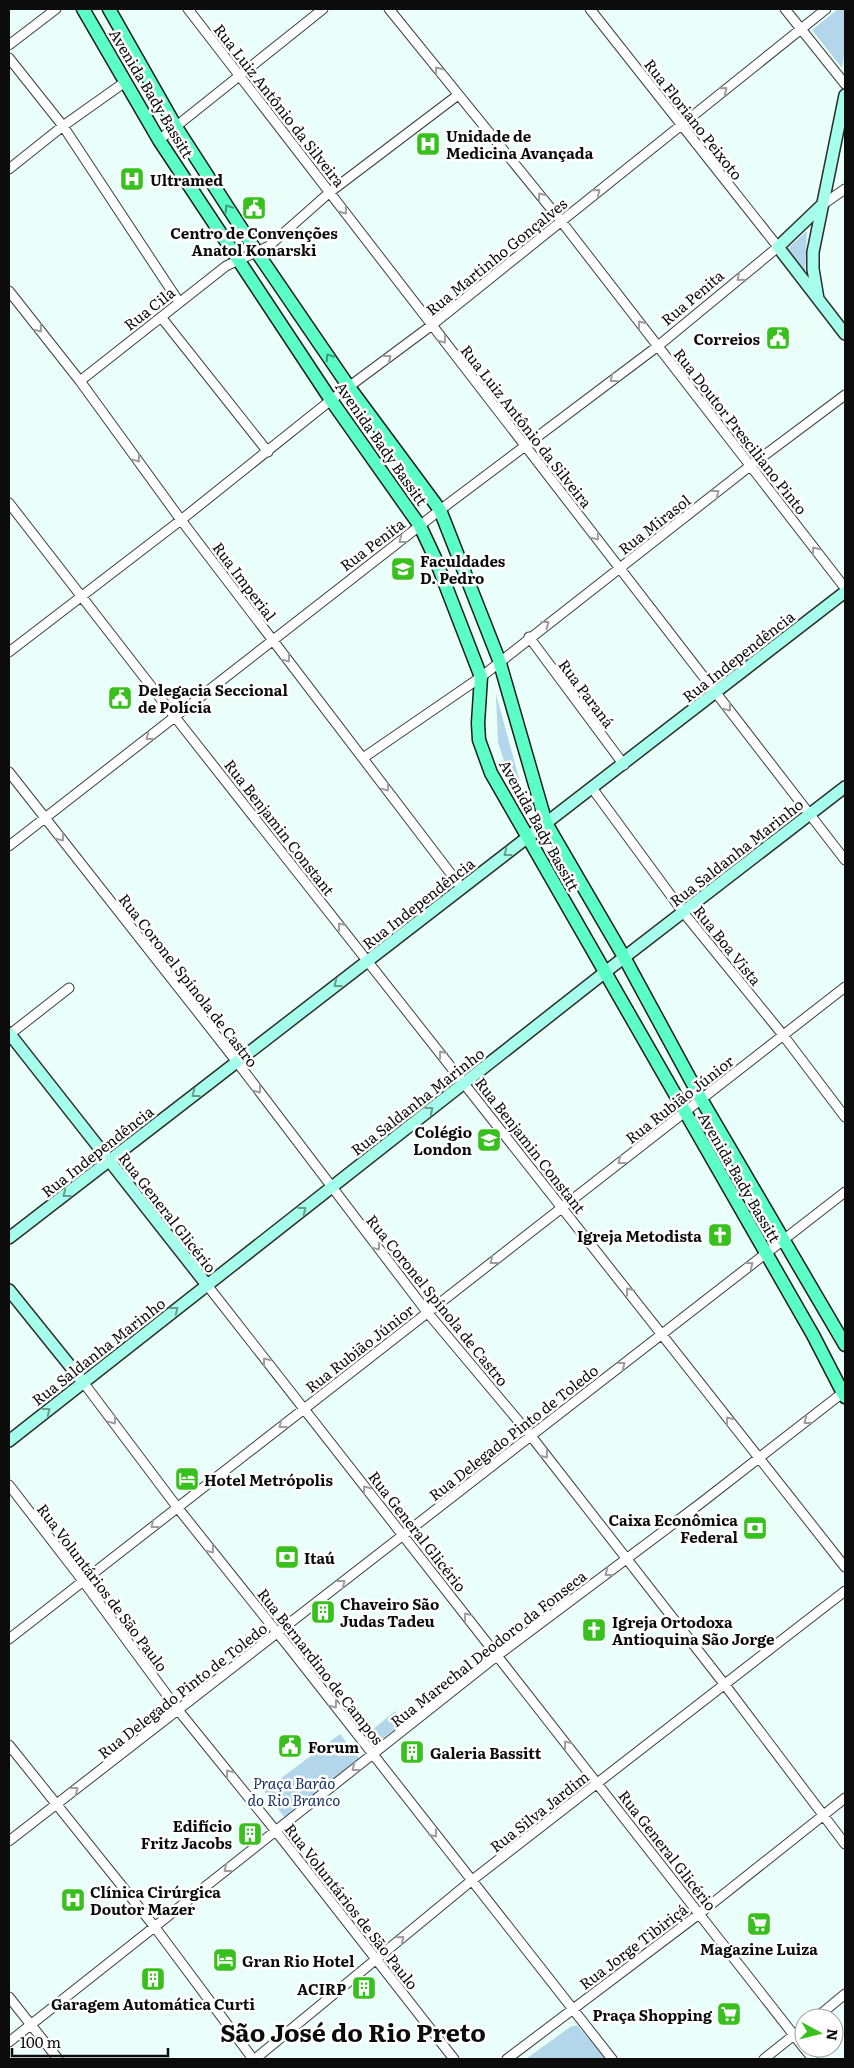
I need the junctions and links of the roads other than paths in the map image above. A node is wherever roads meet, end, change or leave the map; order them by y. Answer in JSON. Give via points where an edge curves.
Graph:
{"nodes":[{"id":1,"x":56,"y":9,"type":"edge"},
{"id":2,"x":82,"y":9,"type":"edge"},
{"id":3,"x":109,"y":9,"type":"edge"},
{"id":4,"x":188,"y":9,"type":"edge"},
{"id":5,"x":323,"y":9,"type":"edge"},
{"id":6,"x":389,"y":9,"type":"edge"},
{"id":7,"x":590,"y":9,"type":"edge"},
{"id":8,"x":785,"y":9,"type":"edge"},
{"id":9,"x":826,"y":9,"type":"edge"},
{"id":10,"x":800,"y":28,"type":"junction"},
{"id":11,"x":9,"y":44,"type":"edge"},
{"id":12,"x":9,"y":58,"type":"edge"},
{"id":13,"x":239,"y":76,"type":"junction"},
{"id":14,"x":125,"y":82,"type":"junction"},
{"id":15,"x":845,"y":84,"type":"edge"},
{"id":16,"x":458,"y":95,"type":"junction"},
{"id":17,"x":845,"y":95,"type":"edge"},
{"id":18,"x":62,"y":126,"type":"junction"},
{"id":19,"x":681,"y":126,"type":"junction"},
{"id":20,"x":176,"y":127,"type":"junction"},
{"id":21,"x":159,"y":140,"type":"junction"},
{"id":22,"x":9,"y":169,"type":"edge"},
{"id":23,"x":845,"y":189,"type":"edge"},
{"id":24,"x":330,"y":192,"type":"junction"},
{"id":25,"x":822,"y":205,"type":"junction"},
{"id":26,"x":561,"y":221,"type":"junction"},
{"id":27,"x":778,"y":246,"type":"junction"},
{"id":28,"x":256,"y":251,"type":"junction"},
{"id":29,"x":237,"y":259,"type":"junction"},
{"id":30,"x":9,"y":291,"type":"edge"},
{"id":31,"x":818,"y":299,"type":"junction"},
{"id":32,"x":180,"y":302,"type":"junction"},
{"id":33,"x":161,"y":316,"type":"junction"},
{"id":34,"x":432,"y":325,"type":"junction"},
{"id":35,"x":845,"y":334,"type":"edge"},
{"id":36,"x":658,"y":346,"type":"junction"},
{"id":37,"x":80,"y":381,"type":"junction"},
{"id":38,"x":348,"y":388,"type":"junction"},
{"id":39,"x":845,"y":395,"type":"edge"},
{"id":40,"x":331,"y":400,"type":"junction"},
{"id":41,"x":526,"y":446,"type":"junction"},
{"id":42,"x":268,"y":452,"type":"junction"},
{"id":43,"x":750,"y":466,"type":"junction"},
{"id":44,"x":9,"y":503,"type":"edge"},
{"id":45,"x":440,"y":510,"type":"junction"},
{"id":46,"x":181,"y":520,"type":"junction"},
{"id":47,"x":420,"y":526,"type":"junction"},
{"id":48,"x":620,"y":568,"type":"junction"},
{"id":49,"x":845,"y":590,"type":"edge"},
{"id":50,"x":81,"y":596,"type":"junction"},
{"id":51,"x":529,"y":637,"type":"junction"},
{"id":52,"x":272,"y":639,"type":"junction"},
{"id":53,"x":9,"y":652,"type":"edge"},
{"id":54,"x":500,"y":660,"type":"junction"},
{"id":55,"x":481,"y":676,"type":"junction"},
{"id":56,"x":716,"y":692,"type":"junction"},
{"id":57,"x":175,"y":717,"type":"junction"},
{"id":58,"x":363,"y":758,"type":"junction"},
{"id":59,"x":624,"y":765,"type":"junction"},
{"id":60,"x":9,"y":772,"type":"edge"},
{"id":61,"x":592,"y":788,"type":"junction"},
{"id":62,"x":845,"y":788,"type":"edge"},
{"id":63,"x":810,"y":814,"type":"junction"},
{"id":64,"x":45,"y":817,"type":"junction"},
{"id":65,"x":546,"y":823,"type":"junction"},
{"id":66,"x":528,"y":837,"type":"junction"},
{"id":67,"x":9,"y":846,"type":"edge"},
{"id":68,"x":845,"y":860,"type":"edge"},
{"id":69,"x":461,"y":887,"type":"junction"},
{"id":70,"x":684,"y":912,"type":"junction"},
{"id":71,"x":624,"y":958,"type":"junction"},
{"id":72,"x":368,"y":960,"type":"junction"},
{"id":73,"x":604,"y":973,"type":"junction"},
{"id":74,"x":845,"y":987,"type":"edge"},
{"id":75,"x":69,"y":988,"type":"dead end"},
{"id":76,"x":9,"y":1034,"type":"edge"},
{"id":77,"x":783,"y":1035,"type":"junction"},
{"id":78,"x":236,"y":1062,"type":"junction"},
{"id":79,"x":464,"y":1083,"type":"junction"},
{"id":80,"x":701,"y":1099,"type":"junction"},
{"id":81,"x":685,"y":1112,"type":"junction"},
{"id":82,"x":845,"y":1117,"type":"edge"},
{"id":83,"x":109,"y":1161,"type":"junction"},
{"id":84,"x":332,"y":1187,"type":"junction"},
{"id":85,"x":845,"y":1192,"type":"edge"},
{"id":86,"x":562,"y":1207,"type":"junction"},
{"id":87,"x":9,"y":1238,"type":"edge"},
{"id":88,"x":784,"y":1239,"type":"junction"},
{"id":89,"x":765,"y":1254,"type":"junction"},
{"id":90,"x":207,"y":1285,"type":"junction"},
{"id":91,"x":9,"y":1290,"type":"edge"},
{"id":92,"x":427,"y":1312,"type":"junction"},
{"id":93,"x":662,"y":1334,"type":"junction"},
{"id":94,"x":845,"y":1345,"type":"edge"},
{"id":95,"x":83,"y":1382,"type":"junction"},
{"id":96,"x":845,"y":1394,"type":"edge"},
{"id":97,"x":304,"y":1409,"type":"junction"},
{"id":98,"x":531,"y":1436,"type":"junction"},
{"id":99,"x":9,"y":1441,"type":"edge"},
{"id":100,"x":759,"y":1458,"type":"junction"},
{"id":101,"x":9,"y":1485,"type":"edge"},
{"id":102,"x":177,"y":1508,"type":"junction"},
{"id":103,"x":403,"y":1536,"type":"junction"},
{"id":104,"x":626,"y":1559,"type":"junction"},
{"id":105,"x":845,"y":1567,"type":"edge"},
{"id":106,"x":83,"y":1581,"type":"junction"},
{"id":107,"x":845,"y":1591,"type":"edge"},
{"id":108,"x":278,"y":1633,"type":"junction"},
{"id":109,"x":9,"y":1639,"type":"edge"},
{"id":110,"x":498,"y":1655,"type":"junction"},
{"id":111,"x":725,"y":1685,"type":"junction"},
{"id":112,"x":178,"y":1710,"type":"junction"},
{"id":113,"x":9,"y":1745,"type":"edge"},
{"id":114,"x":372,"y":1755,"type":"junction"},
{"id":115,"x":596,"y":1783,"type":"junction"},
{"id":116,"x":845,"y":1798,"type":"edge"},
{"id":117,"x":55,"y":1805,"type":"junction"},
{"id":118,"x":823,"y":1815,"type":"junction"},
{"id":119,"x":276,"y":1830,"type":"junction"},
{"id":120,"x":9,"y":1841,"type":"edge"},
{"id":121,"x":845,"y":1844,"type":"edge"},
{"id":122,"x":472,"y":1882,"type":"junction"},
{"id":123,"x":699,"y":1914,"type":"junction"},
{"id":124,"x":154,"y":1926,"type":"junction"},
{"id":125,"x":375,"y":1960,"type":"junction"},
{"id":126,"x":845,"y":1994,"type":"edge"},
{"id":127,"x":9,"y":1998,"type":"edge"},
{"id":128,"x":828,"y":2008,"type":"edge"},
{"id":129,"x":572,"y":2010,"type":"junction"},
{"id":130,"x":32,"y":2024,"type":"junction"},
{"id":131,"x":794,"y":2035,"type":"joint"},
{"id":132,"x":9,"y":2042,"type":"edge"},
{"id":133,"x":58,"y":2059,"type":"edge"},
{"id":134,"x":255,"y":2059,"type":"edge"},
{"id":135,"x":454,"y":2059,"type":"edge"},
{"id":136,"x":507,"y":2059,"type":"edge"},
{"id":137,"x":612,"y":2059,"type":"edge"},
{"id":138,"x":764,"y":2059,"type":"edge"}],
"edges":[{"from":1,"to":11,"type":"street"},
{"from":2,"to":14,"type":"main road","name":"Avenida Bady Bassitt"},
{"from":3,"to":20,"type":"main road","name":"Avenida Bady Bassitt"},
{"from":4,"to":13,"type":"street","name":"Rua Luiz Antônio da Silveira"},
{"from":5,"to":13,"type":"street"},
{"from":16,"to":6,"type":"street","name":"Rua Doutor Presciliano Pinto","one_way":true},
{"from":7,"to":19,"type":"street","name":"Rua Floriano Peixoto"},
{"from":8,"to":10,"type":"street"},
{"from":9,"to":10,"type":"street","name":"Rua Martinho Gonçalves"},
{"from":10,"to":15,"type":"street"},
{"from":19,"to":10,"type":"street","name":"Rua Martinho Gonçalves","one_way":true},
{"from":12,"to":18,"type":"street"},
{"from":13,"to":20,"type":"street"},
{"from":13,"to":24,"type":"street","name":"Rua Luiz Antônio da Silveira"},
{"from":14,"to":18,"type":"street"},
{"from":14,"to":21,"type":"main road","name":"Avenida Bady Bassitt"},
{"from":16,"to":24,"type":"street","name":"Rua Cila"},
{"from":26,"to":16,"type":"street","name":"Rua Doutor Presciliano Pinto","one_way":true},
{"from":17,"to":25,"type":"street"},
{"from":18,"to":22,"type":"street"},
{"from":18,"to":32,"type":"street"},
{"from":26,"to":19,"type":"street","name":"Rua Martinho Gonçalves","one_way":true},
{"from":19,"to":27,"type":"street","name":"Rua Floriano Peixoto"},
{"from":20,"to":21,"type":"street"},
{"from":28,"to":20,"type":"main road","name":"Avenida Bady Bassitt","one_way":true},
{"from":21,"to":29,"type":"main road","name":"Avenida Bady Bassitt"},
{"from":23,"to":25,"type":"street","name":"Rua Penita"},
{"from":24,"to":28,"type":"street","name":"Rua Cila","via":[[269,246]]},
{"from":24,"to":34,"type":"street","name":"Rua Luiz Antônio da Silveira","one_way":true},
{"from":25,"to":27,"type":"street","name":"Rua Penita"},
{"from":25,"to":31,"type":"street","via":[[813,252]]},
{"from":26,"to":34,"type":"street","name":"Rua Martinho Gonçalves"},
{"from":36,"to":26,"type":"street","name":"Rua Doutor Presciliano Pinto","one_way":true},
{"from":27,"to":31,"type":"street"},
{"from":27,"to":36,"type":"street","name":"Rua Penita","one_way":true},
{"from":28,"to":29,"type":"street","name":"Rua Cila"},
{"from":38,"to":28,"type":"main road","name":"Avenida Bady Bassitt","one_way":true},
{"from":29,"to":32,"type":"street","name":"Rua Cila"},
{"from":29,"to":40,"type":"main road","name":"Avenida Bady Bassitt"},
{"from":30,"to":37,"type":"street","name":"Rua Imperial","one_way":true},
{"from":31,"to":35,"type":"street"},
{"from":32,"to":33,"type":"street","name":"Rua Cila"},
{"from":33,"to":37,"type":"street","name":"Rua Cila"},
{"from":33,"to":42,"type":"street"},
{"from":38,"to":34,"type":"street","name":"Rua Martinho Gonçalves","one_way":true},
{"from":34,"to":41,"type":"street","name":"Rua Luiz Antônio da Silveira","one_way":true},
{"from":36,"to":41,"type":"street","name":"Rua Penita","one_way":true},
{"from":36,"to":43,"type":"street","name":"Rua Doutor Presciliano Pinto"},
{"from":37,"to":46,"type":"street","name":"Rua Imperial","one_way":true},
{"from":38,"to":40,"type":"street","name":"Rua Martinho Gonçalves"},
{"from":38,"to":45,"type":"main road","name":"Avenida Bady Bassitt"},
{"from":39,"to":43,"type":"street","name":"Rua Mirasol"},
{"from":40,"to":42,"type":"street","name":"Rua Martinho Gonçalves"},
{"from":40,"to":47,"type":"main road","name":"Avenida Bady Bassitt"},
{"from":41,"to":45,"type":"street","name":"Rua Penita"},
{"from":41,"to":48,"type":"street","name":"Rua Luiz Antônio da Silveira","one_way":true},
{"from":42,"to":46,"type":"street","name":"Rua Martinho Gonçalves"},
{"from":48,"to":43,"type":"street","name":"Rua Mirasol","one_way":true},
{"from":49,"to":43,"type":"street","name":"Rua Doutor Presciliano Pinto","one_way":true},
{"from":44,"to":50,"type":"street","name":"Rua Benjamin Constant"},
{"from":45,"to":47,"type":"street","name":"Rua Penita"},
{"from":45,"to":54,"type":"main road","name":"Avenida Bady Bassitt"},
{"from":46,"to":50,"type":"street","name":"Rua Martinho Gonçalves"},
{"from":46,"to":52,"type":"street","name":"Rua Imperial"},
{"from":47,"to":52,"type":"street","name":"Rua Penita","one_way":true},
{"from":47,"to":55,"type":"main road","name":"Avenida Bady Bassitt"},
{"from":51,"to":48,"type":"street","name":"Rua Mirasol","one_way":true},
{"from":48,"to":56,"type":"street","name":"Rua Luiz Antônio da Silveira"},
{"from":49,"to":56,"type":"street","name":"Rua Independência"},
{"from":50,"to":53,"type":"street","name":"Rua Martinho Gonçalves"},
{"from":50,"to":57,"type":"street","name":"Rua Benjamin Constant"},
{"from":51,"to":54,"type":"street","name":"Rua Mirasol"},
{"from":51,"to":59,"type":"street","name":"Rua Paraná"},
{"from":52,"to":57,"type":"street","name":"Rua Penita"},
{"from":52,"to":58,"type":"street","name":"Rua Imperial","one_way":true},
{"from":54,"to":55,"type":"street","name":"Rua Mirasol"},
{"from":54,"to":65,"type":"main road","name":"Avenida Bady Bassitt"},
{"from":55,"to":58,"type":"street","name":"Rua Mirasol"},
{"from":55,"to":66,"type":"main road","name":"Avenida Bady Bassitt","via":[[479,740],[491,773]]},
{"from":56,"to":59,"type":"street","name":"Rua Independência"},
{"from":56,"to":63,"type":"street","name":"Rua Luiz Antônio da Silveira","one_way":true},
{"from":57,"to":64,"type":"street","name":"Rua Penita","one_way":true},
{"from":72,"to":57,"type":"street","name":"Rua Benjamin Constant","one_way":true},
{"from":58,"to":69,"type":"street","name":"Rua Imperial","one_way":true},
{"from":59,"to":61,"type":"street","name":"Rua Independência"},
{"from":60,"to":64,"type":"street","name":"Rua Coronel Spínola de Castro"},
{"from":61,"to":65,"type":"street","name":"Rua Independência"},
{"from":61,"to":70,"type":"street","name":"Rua Boa Vista"},
{"from":62,"to":63,"type":"street","name":"Rua Saldanha Marinho"},
{"from":63,"to":68,"type":"street","name":"Rua Luiz Antônio da Silveira"},
{"from":63,"to":70,"type":"street","name":"Rua Saldanha Marinho"},
{"from":64,"to":67,"type":"street","name":"Rua Penita"},
{"from":64,"to":78,"type":"street","name":"Rua Coronel Spínola de Castro","one_way":true},
{"from":65,"to":66,"type":"street","name":"Rua Independência"},
{"from":65,"to":71,"type":"main road","name":"Avenida Bady Bassitt"},
{"from":66,"to":69,"type":"street","name":"Rua Independência","one_way":true},
{"from":66,"to":73,"type":"main road","name":"Avenida Bady Bassitt"},
{"from":69,"to":72,"type":"street","name":"Rua Independência"},
{"from":70,"to":71,"type":"street","name":"Rua Saldanha Marinho"},
{"from":70,"to":77,"type":"street","name":"Rua Boa Vista"},
{"from":71,"to":73,"type":"street","name":"Rua Saldanha Marinho"},
{"from":71,"to":80,"type":"main road","name":"Avenida Bady Bassitt"},
{"from":72,"to":78,"type":"street","name":"Rua Independência","one_way":true},
{"from":79,"to":72,"type":"street","name":"Rua Benjamin Constant","one_way":true},
{"from":73,"to":79,"type":"street","name":"Rua Saldanha Marinho"},
{"from":73,"to":81,"type":"main road","name":"Avenida Bady Bassitt"},
{"from":74,"to":77,"type":"street","name":"Rua Rubião Júnior"},
{"from":75,"to":76,"type":"street"},
{"from":76,"to":83,"type":"street","name":"Rua General Glicério"},
{"from":77,"to":80,"type":"street","name":"Rua Rubião Júnior"},
{"from":77,"to":82,"type":"street","name":"Rua Boa Vista"},
{"from":78,"to":83,"type":"street","name":"Rua Independência","one_way":true},
{"from":78,"to":84,"type":"street","name":"Rua Coronel Spínola de Castro","one_way":true},
{"from":84,"to":79,"type":"street","name":"Rua Saldanha Marinho","one_way":true},
{"from":79,"to":86,"type":"street","name":"Rua Benjamin Constant"},
{"from":80,"to":81,"type":"street","name":"Rua Rubião Júnior"},
{"from":80,"to":88,"type":"main road","name":"Avenida Bady Bassitt"},
{"from":81,"to":86,"type":"street","name":"Rua Rubião Júnior","one_way":true},
{"from":81,"to":89,"type":"main road","name":"Avenida Bady Bassitt"},
{"from":83,"to":87,"type":"street","name":"Rua Independência","one_way":true},
{"from":83,"to":90,"type":"street","name":"Rua General Glicério"},
{"from":90,"to":84,"type":"street","name":"Rua Saldanha Marinho","one_way":true},
{"from":84,"to":92,"type":"street","name":"Rua Coronel Spínola de Castro","one_way":true},
{"from":85,"to":88,"type":"street","name":"Rua Delegado Pinto de Toledo"},
{"from":86,"to":92,"type":"street","name":"Rua Rubião Júnior","one_way":true},
{"from":93,"to":86,"type":"street","name":"Rua Benjamin Constant","one_way":true},
{"from":88,"to":89,"type":"street","name":"Rua Delegado Pinto de Toledo"},
{"from":88,"to":94,"type":"main road","name":"Avenida Bady Bassitt"},
{"from":93,"to":89,"type":"street","name":"Rua Delegado Pinto de Toledo","one_way":true},
{"from":89,"to":96,"type":"main road","name":"Avenida Bady Bassitt"},
{"from":95,"to":90,"type":"street","name":"Rua Saldanha Marinho","one_way":true},
{"from":97,"to":90,"type":"street","name":"Rua General Glicério","one_way":true},
{"from":91,"to":95,"type":"street","name":"Rua Bernardino de Campos"},
{"from":92,"to":97,"type":"street","name":"Rua Rubião Júnior"},
{"from":92,"to":98,"type":"street","name":"Rua Coronel Spínola de Castro"},
{"from":98,"to":93,"type":"street","name":"Rua Delegado Pinto de Toledo","one_way":true},
{"from":100,"to":93,"type":"street","name":"Rua Benjamin Constant","one_way":true},
{"from":99,"to":95,"type":"street","name":"Rua Saldanha Marinho","one_way":true},
{"from":95,"to":102,"type":"street","name":"Rua Bernardino de Campos","one_way":true},
{"from":96,"to":100,"type":"street","name":"Rua Marechal Deodoro da Fonseca","one_way":true},
{"from":97,"to":102,"type":"street","name":"Rua Rubião Júnior","one_way":true},
{"from":103,"to":97,"type":"street","name":"Rua General Glicério","one_way":true},
{"from":98,"to":103,"type":"street","name":"Rua Delegado Pinto de Toledo"},
{"from":98,"to":104,"type":"street","name":"Rua Coronel Spínola de Castro","one_way":true},
{"from":100,"to":104,"type":"street","name":"Rua Marechal Deodoro da Fonseca"},
{"from":100,"to":105,"type":"street","name":"Rua Benjamin Constant"},
{"from":101,"to":106,"type":"street","name":"Rua Voluntários de São Paulo"},
{"from":102,"to":106,"type":"street","name":"Rua Rubião Júnior","one_way":true},
{"from":102,"to":108,"type":"street","name":"Rua Bernardino de Campos","one_way":true},
{"from":108,"to":103,"type":"street","name":"Rua Delegado Pinto de Toledo","one_way":true},
{"from":110,"to":103,"type":"street","name":"Rua General Glicério","one_way":true},
{"from":104,"to":110,"type":"street","name":"Rua Marechal Deodoro da Fonseca","one_way":true},
{"from":104,"to":111,"type":"street","name":"Rua Coronel Spínola de Castro"},
{"from":106,"to":109,"type":"street","name":"Rua Rubião Júnior"},
{"from":106,"to":112,"type":"street","name":"Rua Voluntários de São Paulo"},
{"from":107,"to":111,"type":"street","name":"Rua Silva Jardim"},
{"from":108,"to":112,"type":"street","name":"Rua Delegado Pinto de Toledo"},
{"from":108,"to":114,"type":"street","name":"Rua Bernardino de Campos","one_way":true},
{"from":110,"to":114,"type":"street","name":"Rua Marechal Deodoro da Fonseca"},
{"from":115,"to":110,"type":"street","name":"Rua General Glicério","one_way":true},
{"from":111,"to":115,"type":"street","name":"Rua Silva Jardim"},
{"from":111,"to":118,"type":"street","name":"Rua Coronel Spínola de Castro"},
{"from":117,"to":112,"type":"street","name":"Rua Delegado Pinto de Toledo","one_way":true},
{"from":119,"to":112,"type":"street","name":"Rua Voluntários de São Paulo","one_way":true},
{"from":113,"to":117,"type":"street"},
{"from":114,"to":119,"type":"street","name":"Rua Marechal Deodoro da Fonseca","one_way":true},
{"from":114,"to":122,"type":"street","name":"Rua Bernardino de Campos","one_way":true},
{"from":115,"to":122,"type":"street","name":"Rua Silva Jardim"},
{"from":115,"to":123,"type":"street","name":"Rua General Glicério"},
{"from":116,"to":118,"type":"street","name":"Rua Jorge Tibiriçá"},
{"from":117,"to":120,"type":"street","name":"Rua Delegado Pinto de Toledo"},
{"from":117,"to":124,"type":"street"},
{"from":118,"to":121,"type":"street","name":"Rua Coronel Spínola de Castro"},
{"from":118,"to":123,"type":"street","name":"Rua Jorge Tibiriçá"},
{"from":119,"to":124,"type":"street","name":"Rua Marechal Deodoro da Fonseca","one_way":true},
{"from":119,"to":125,"type":"street","name":"Rua Voluntários de São Paulo"},
{"from":125,"to":122,"type":"street","name":"Rua Silva Jardim","one_way":true},
{"from":122,"to":129,"type":"street","name":"Rua Bernardino de Campos"},
{"from":123,"to":129,"type":"street","name":"Rua Jorge Tibiriçá"},
{"from":123,"to":131,"type":"street","name":"Rua General Glicério"},
{"from":124,"to":130,"type":"street","name":"Rua Marechal Deodoro da Fonseca"},
{"from":124,"to":134,"type":"street"},
{"from":125,"to":134,"type":"street","name":"Rua Silva Jardim"},
{"from":125,"to":135,"type":"street","name":"Rua Voluntários de São Paulo"},
{"from":126,"to":128,"type":"street"},
{"from":127,"to":130,"type":"street"},
{"from":129,"to":136,"type":"street","name":"Rua Jorge Tibiriçá"},
{"from":129,"to":137,"type":"street","name":"Rua Bernardino de Campos"},
{"from":130,"to":132,"type":"street","name":"Rua Marechal Deodoro da Fonseca"},
{"from":130,"to":133,"type":"street"},
{"from":131,"to":138,"type":"street"}]}
